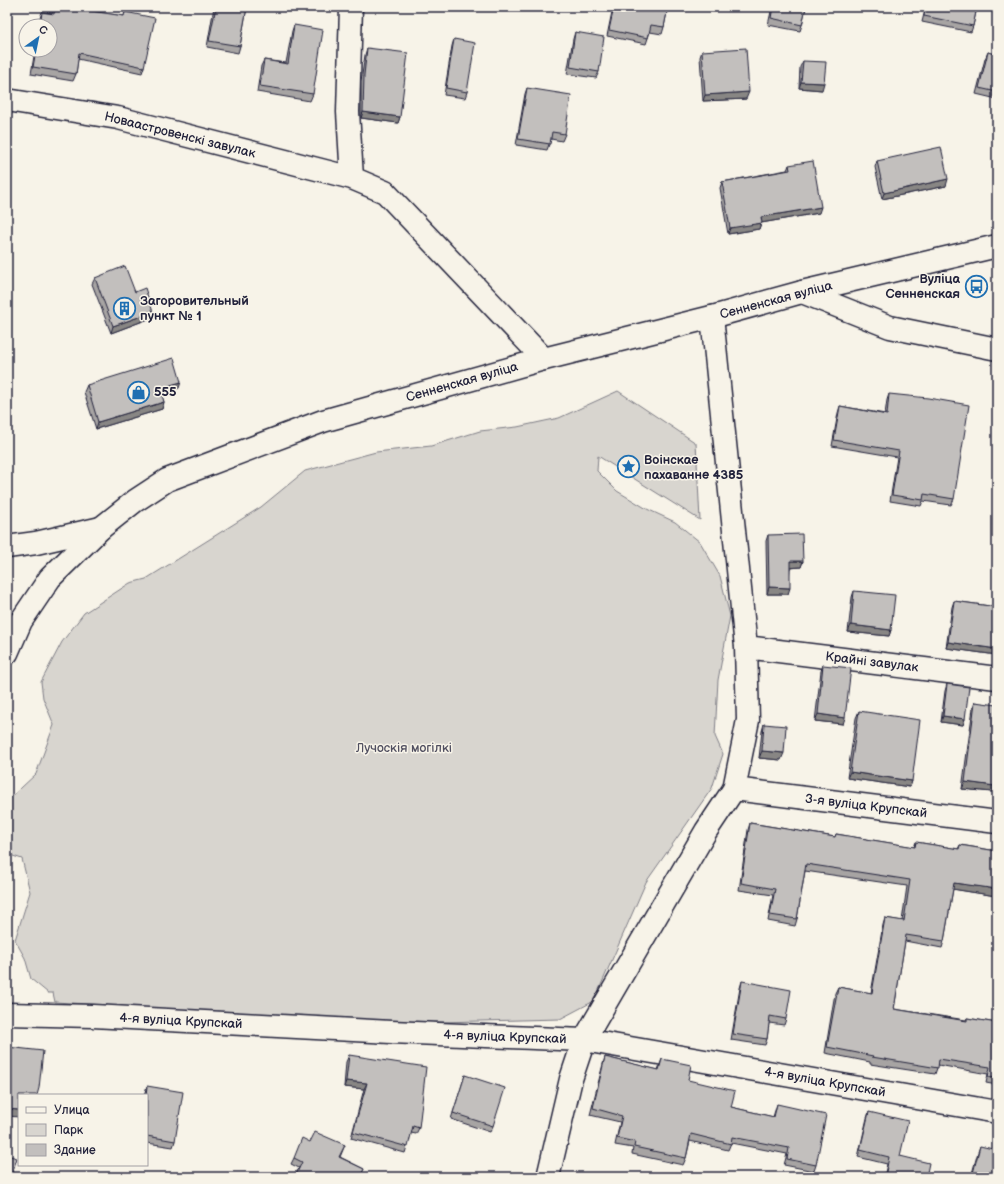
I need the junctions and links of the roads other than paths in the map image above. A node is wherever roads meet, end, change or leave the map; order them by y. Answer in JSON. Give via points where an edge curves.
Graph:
{"nodes":[{"id":1,"x":351,"y":7,"type":"edge"},
{"id":2,"x":7,"y":100,"type":"edge"},
{"id":3,"x":352,"y":178,"type":"junction"},
{"id":4,"x":997,"y":246,"type":"edge"},
{"id":5,"x":802,"y":292,"type":"junction"},
{"id":6,"x":712,"y":317,"type":"junction"},
{"id":7,"x":997,"y":349,"type":"edge"},
{"id":8,"x":544,"y":358,"type":"junction"},
{"id":9,"x":101,"y":528,"type":"junction"},
{"id":10,"x":7,"y":547,"type":"edge"},
{"id":11,"x":746,"y":647,"type":"junction"},
{"id":12,"x":7,"y":654,"type":"edge"},
{"id":13,"x":997,"y":678,"type":"edge"},
{"id":14,"x":734,"y":789,"type":"junction"},
{"id":15,"x":997,"y":822,"type":"edge"},
{"id":16,"x":7,"y":1014,"type":"edge"},
{"id":17,"x":584,"y":1040,"type":"junction"},
{"id":18,"x":997,"y":1112,"type":"edge"},
{"id":19,"x":548,"y":1177,"type":"edge"}],
"edges":[{"from":1,"to":3,"type":"street","via":[[348,112]]},
{"from":2,"to":3,"type":"street","name":"Новаастровенскі завулак","via":[[118,118]]},
{"from":3,"to":8,"type":"street","name":"Новаастровенскі завулак","via":[[385,192]]},
{"from":4,"to":5,"type":"street","name":"Сенненская вуліца"},
{"from":5,"to":6,"type":"street","name":"Сенненская вуліца"},
{"from":5,"to":7,"type":"street","via":[[890,327]]},
{"from":6,"to":8,"type":"street","name":"Сенненская вуліца"},
{"from":6,"to":11,"type":"street"},
{"from":8,"to":9,"type":"street","name":"Сенненская вуліца","via":[[324,421],[168,480],[135,501]]},
{"from":9,"to":10,"type":"street"},
{"from":9,"to":12,"type":"street","name":"Сенненская вуліца","via":[[50,578],[22,621]]},
{"from":11,"to":13,"type":"street","name":"Крайні завулак"},
{"from":11,"to":14,"type":"street","via":[[748,720]]},
{"from":14,"to":15,"type":"street","name":"3-я вуліца Крупскай"},
{"from":14,"to":17,"type":"street","via":[[706,830]]},
{"from":16,"to":17,"type":"street","name":"4-я вуліца Крупскай"},
{"from":17,"to":18,"type":"street","name":"4-я вуліца Крупскай"},
{"from":17,"to":19,"type":"street","via":[[571,1079]]}]}
